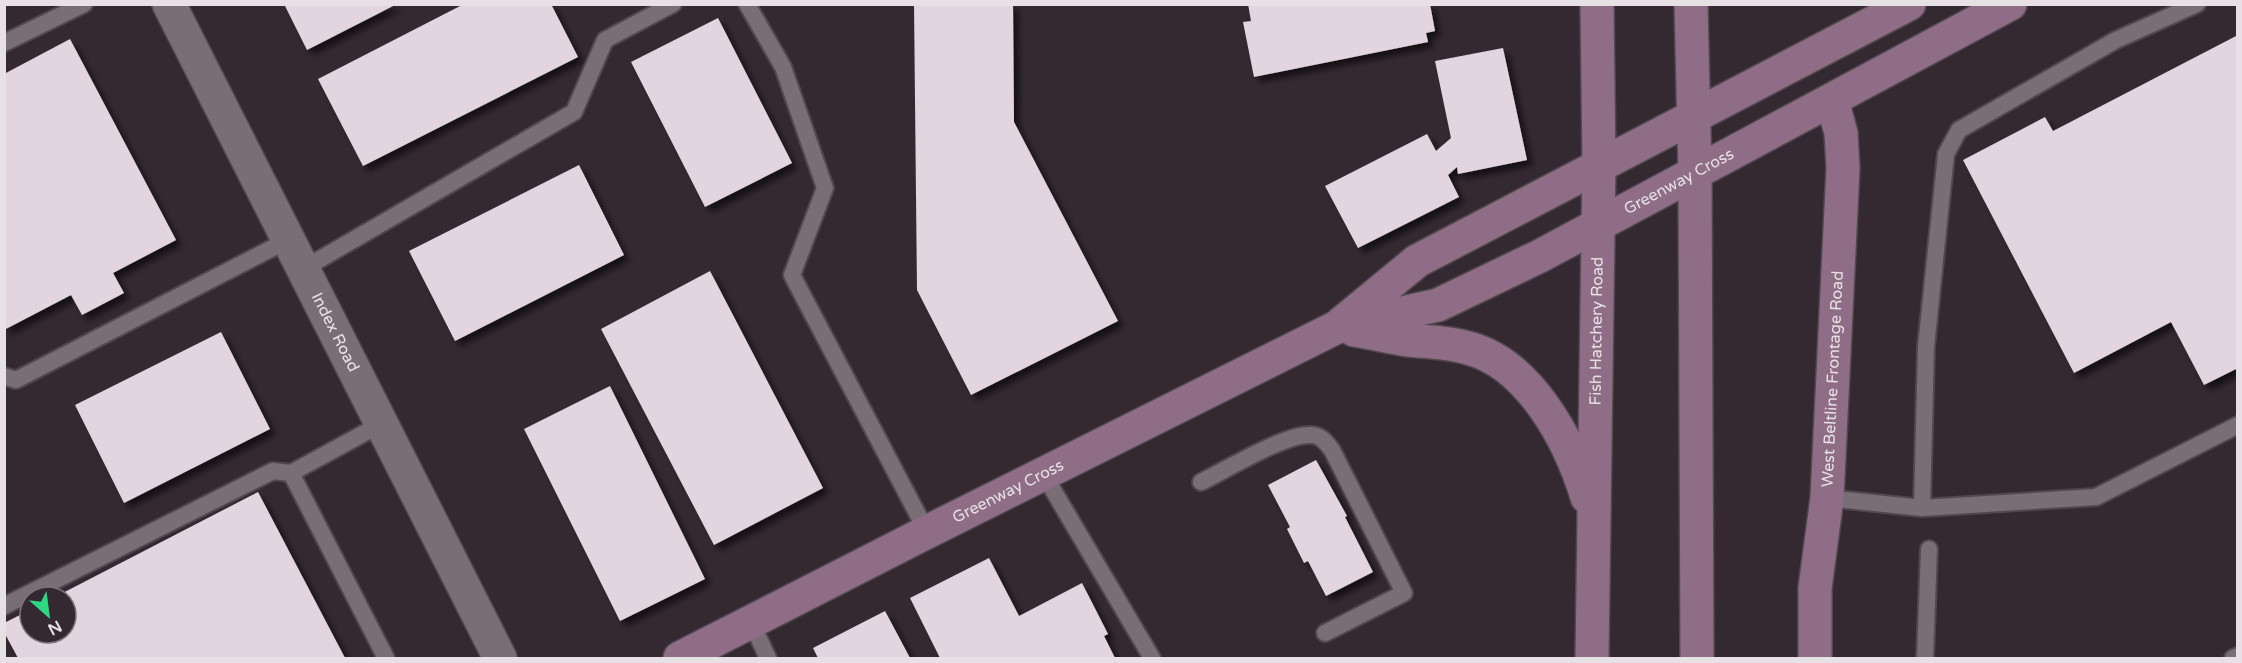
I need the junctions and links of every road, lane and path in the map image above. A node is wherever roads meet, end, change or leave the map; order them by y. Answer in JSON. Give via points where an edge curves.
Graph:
{"nodes":[{"id":1,"x":84,"y":4,"type":"edge"},
{"id":2,"x":169,"y":4,"type":"edge"},
{"id":3,"x":673,"y":4,"type":"edge"},
{"id":4,"x":747,"y":4,"type":"edge"},
{"id":5,"x":1597,"y":4,"type":"edge"},
{"id":6,"x":1691,"y":4,"type":"edge"},
{"id":7,"x":1909,"y":4,"type":"edge"},
{"id":8,"x":2010,"y":4,"type":"edge"},
{"id":9,"x":2197,"y":4,"type":"edge"},
{"id":10,"x":4,"y":44,"type":"edge"},
{"id":11,"x":1833,"y":100,"type":"junction"},
{"id":12,"x":1693,"y":117,"type":"junction"},
{"id":13,"x":1599,"y":164,"type":"junction"},
{"id":14,"x":1695,"y":174,"type":"junction"},
{"id":15,"x":1597,"y":226,"type":"junction"},
{"id":16,"x":288,"y":240,"type":"junction"},
{"id":17,"x":303,"y":269,"type":"junction"},
{"id":18,"x":1337,"y":327,"type":"junction"},
{"id":19,"x":4,"y":376,"type":"edge"},
{"id":20,"x":381,"y":424,"type":"junction"},
{"id":21,"x":2238,"y":426,"type":"edge"},
{"id":22,"x":291,"y":473,"type":"junction"},
{"id":23,"x":1043,"y":473,"type":"junction"},
{"id":24,"x":1201,"y":482,"type":"dead end"},
{"id":25,"x":1827,"y":498,"type":"junction"},
{"id":26,"x":1922,"y":508,"type":"junction"},
{"id":27,"x":1594,"y":531,"type":"junction"},
{"id":28,"x":927,"y":532,"type":"junction"},
{"id":29,"x":1929,"y":549,"type":"dead end"},
{"id":30,"x":4,"y":606,"type":"edge"},
{"id":31,"x":752,"y":622,"type":"junction"},
{"id":32,"x":1325,"y":633,"type":"dead end"},
{"id":33,"x":2238,"y":656,"type":"edge"},
{"id":34,"x":386,"y":658,"type":"edge"},
{"id":35,"x":500,"y":658,"type":"edge"},
{"id":36,"x":680,"y":658,"type":"edge"},
{"id":37,"x":768,"y":658,"type":"edge"},
{"id":38,"x":1152,"y":658,"type":"edge"},
{"id":39,"x":1592,"y":658,"type":"edge"},
{"id":40,"x":1697,"y":658,"type":"edge"},
{"id":41,"x":1815,"y":658,"type":"edge"},
{"id":42,"x":1925,"y":658,"type":"edge"},
{"id":43,"x":2233,"y":658,"type":"edge"}],
"edges":[{"from":1,"to":10,"type":"lane"},
{"from":2,"to":16,"type":"street","name":"Index Road"},
{"from":3,"to":17,"type":"lane","via":[[605,40],[574,112]]},
{"from":4,"to":28,"type":"lane","via":[[783,67],[825,188],[792,275]]},
{"from":5,"to":13,"type":"street","name":"Fish Hatchery Road"},
{"from":6,"to":12,"type":"street"},
{"from":7,"to":12,"type":"street","name":"Greenway Cross"},
{"from":8,"to":11,"type":"street","name":"Greenway Cross"},
{"from":9,"to":26,"type":"lane","via":[[2116,40],[1959,130],[1942,170],[1928,323]]},
{"from":11,"to":14,"type":"street","name":"Greenway Cross"},
{"from":11,"to":25,"type":"street","name":"West Beltline Frontage Road","via":[[1841,133],[1843,168]]},
{"from":12,"to":13,"type":"street","name":"Greenway Cross"},
{"from":12,"to":14,"type":"street"},
{"from":13,"to":15,"type":"street","name":"Fish Hatchery Road"},
{"from":13,"to":18,"type":"street","name":"Greenway Cross","via":[[1417,261]]},
{"from":14,"to":15,"type":"street","name":"Greenway Cross"},
{"from":14,"to":40,"type":"street"},
{"from":15,"to":18,"type":"street","name":"Greenway Cross","via":[[1438,305]]},
{"from":15,"to":27,"type":"street","name":"Fish Hatchery Road"},
{"from":16,"to":17,"type":"street","name":"Index Road"},
{"from":16,"to":19,"type":"lane","via":[[16,380]]},
{"from":17,"to":20,"type":"street","name":"Index Road"},
{"from":18,"to":23,"type":"street","name":"Greenway Cross"},
{"from":18,"to":27,"type":"street","via":[[1468,348],[1491,356],[1538,399],[1569,448],[1588,499]]},
{"from":20,"to":22,"type":"lane"},
{"from":20,"to":35,"type":"street","name":"Index Road"},
{"from":21,"to":26,"type":"lane","via":[[2096,497]]},
{"from":22,"to":30,"type":"lane","via":[[273,471]]},
{"from":22,"to":34,"type":"lane"},
{"from":23,"to":28,"type":"street","name":"Greenway Cross"},
{"from":23,"to":38,"type":"lane"},
{"from":24,"to":32,"type":"lane","via":[[1287,440],[1310,435],[1322,438],[1332,450],[1404,593]]},
{"from":25,"to":26,"type":"lane"},
{"from":25,"to":41,"type":"street","name":"West Beltline Frontage Road","via":[[1815,588]]},
{"from":27,"to":39,"type":"street","name":"Fish Hatchery Road"},
{"from":28,"to":31,"type":"street","name":"Greenway Cross"},
{"from":29,"to":42,"type":"lane"},
{"from":31,"to":36,"type":"street","name":"Greenway Cross"},
{"from":31,"to":37,"type":"lane"},
{"from":33,"to":43,"type":"lane"}]}
